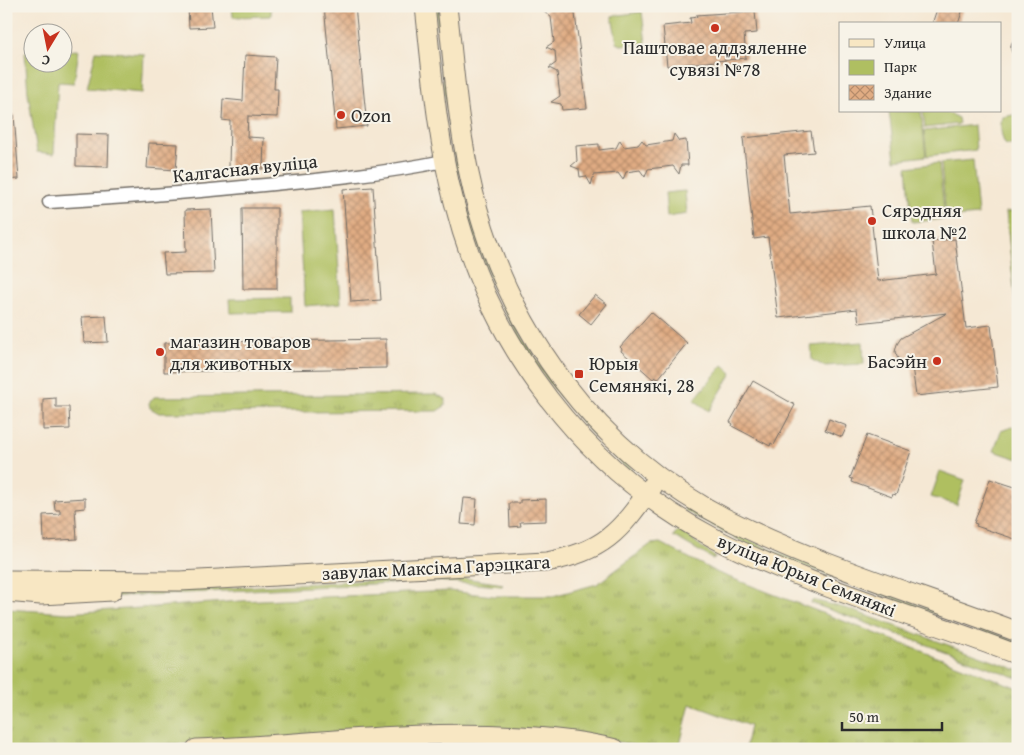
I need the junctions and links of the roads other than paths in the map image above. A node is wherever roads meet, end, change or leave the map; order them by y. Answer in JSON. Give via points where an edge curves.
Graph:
{"nodes":[{"id":1,"x":425,"y":6,"type":"edge"},
{"id":2,"x":448,"y":6,"type":"edge"},
{"id":3,"x":444,"y":161,"type":"junction"},
{"id":4,"x":49,"y":202,"type":"dead end"},
{"id":5,"x":658,"y":476,"type":"junction"},
{"id":6,"x":646,"y":495,"type":"junction"},
{"id":7,"x":6,"y":580,"type":"edge"},
{"id":8,"x":180,"y":581,"type":"junction"},
{"id":9,"x":6,"y":592,"type":"edge"},
{"id":10,"x":1018,"y":632,"type":"edge"},
{"id":11,"x":1018,"y":655,"type":"edge"},
{"id":12,"x":196,"y":749,"type":"edge"},
{"id":13,"x":615,"y":749,"type":"edge"}],
"edges":[{"from":1,"to":3,"type":"main road","name":"вуліца Юрыя Семянякі"},
{"from":2,"to":5,"type":"main road","name":"вуліца Юрыя Семянякі","via":[[459,112],[470,176],[486,234],[510,297],[540,349],[578,402],[619,444]]},
{"from":3,"to":4,"type":"street","name":"Калгасная вуліца","via":[[400,170],[293,183]]},
{"from":3,"to":6,"type":"main road","name":"вуліца Юрыя Семянякі","via":[[473,263],[508,339],[528,371],[573,429],[603,460]]},
{"from":5,"to":6,"type":"main road","name":"завулак Максіма Гарэцкага"},
{"from":5,"to":10,"type":"main road","name":"вуліца Юрыя Семянякі","via":[[703,506],[766,537]]},
{"from":6,"to":8,"type":"main road","name":"завулак Максіма Гарэцкага","via":[[616,532],[600,544],[573,557],[546,562]]},
{"from":6,"to":11,"type":"main road","name":"вуліца Юрыя Семянякі","via":[[691,525],[768,563]]},
{"from":7,"to":8,"type":"main road","name":"завулак Максіма Гарэцкага"},
{"from":8,"to":9,"type":"main road","name":"завулак Максіма Гарэцкага","via":[[71,594]]},
{"from":12,"to":13,"type":"main road","via":[[389,736],[482,734],[545,738]]}]}
